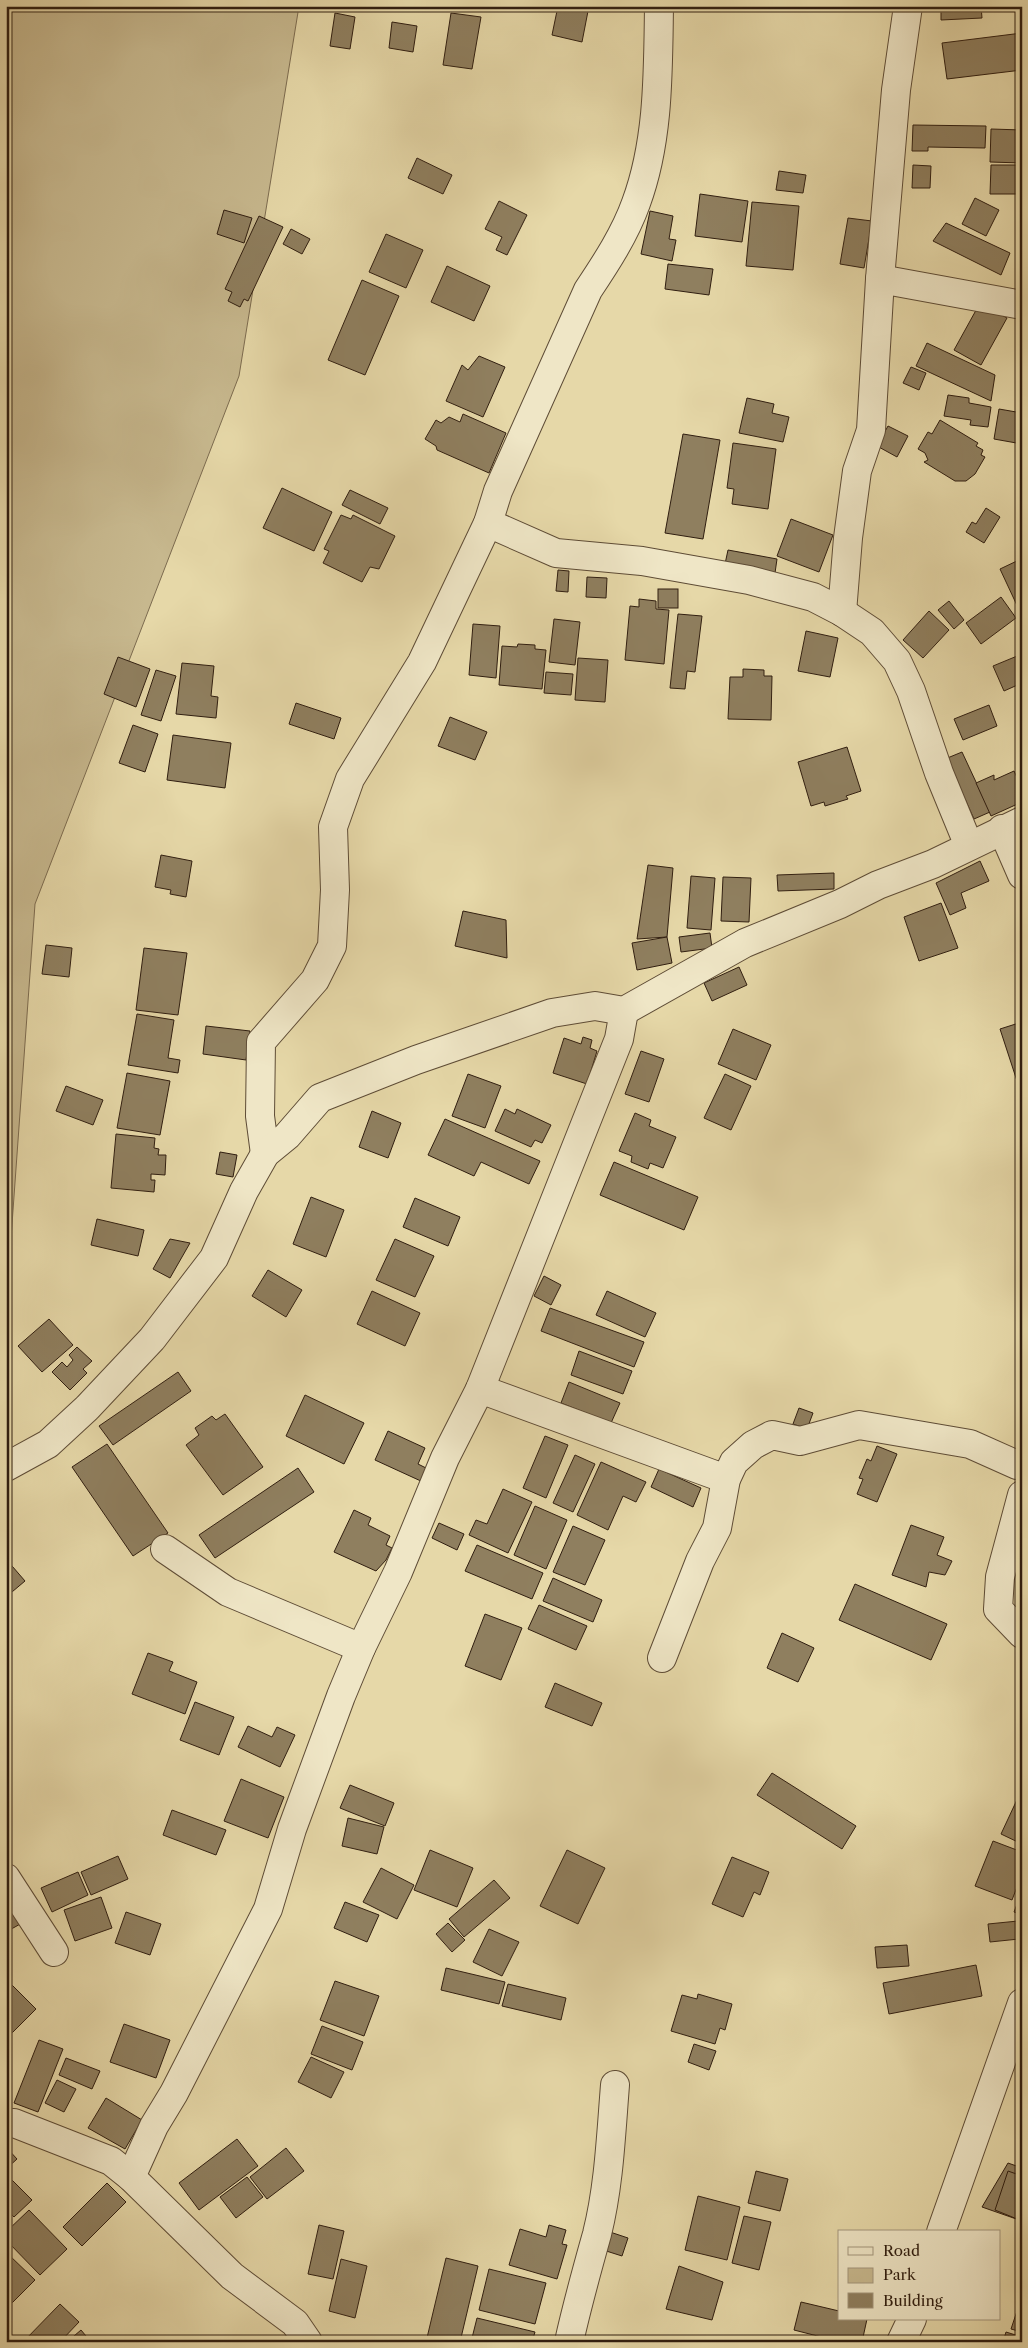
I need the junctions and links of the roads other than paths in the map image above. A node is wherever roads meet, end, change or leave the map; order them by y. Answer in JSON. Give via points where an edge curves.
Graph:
{"nodes":[{"id":1,"x":659,"y":6,"type":"edge"},
{"id":2,"x":908,"y":6,"type":"edge"},
{"id":3,"x":880,"y":279,"type":"junction"},
{"id":4,"x":1022,"y":305,"type":"edge"},
{"id":5,"x":488,"y":524,"type":"junction"},
{"id":6,"x":842,"y":612,"type":"junction"},
{"id":7,"x":1012,"y":826,"type":"edge"},
{"id":8,"x":969,"y":846,"type":"junction"},
{"id":9,"x":1022,"y":875,"type":"edge"},
{"id":10,"x":624,"y":1011,"type":"junction"},
{"id":11,"x":265,"y":1154,"type":"junction"},
{"id":12,"x":480,"y":1389,"type":"junction"},
{"id":13,"x":1022,"y":1465,"type":"edge"},
{"id":14,"x":6,"y":1467,"type":"edge"},
{"id":15,"x":726,"y":1479,"type":"junction"},
{"id":16,"x":1022,"y":1495,"type":"edge"},
{"id":17,"x":165,"y":1549,"type":"dead end"},
{"id":18,"x":1022,"y":1634,"type":"edge"},
{"id":19,"x":361,"y":1648,"type":"junction"},
{"id":20,"x":662,"y":1658,"type":"dead end"},
{"id":21,"x":6,"y":1878,"type":"edge"},
{"id":22,"x":54,"y":1952,"type":"dead end"},
{"id":23,"x":1022,"y":2003,"type":"edge"},
{"id":24,"x":615,"y":2085,"type":"dead end"},
{"id":25,"x":6,"y":2124,"type":"edge"},
{"id":26,"x":131,"y":2177,"type":"junction"},
{"id":27,"x":942,"y":2230,"type":"edge"},
{"id":28,"x":912,"y":2320,"type":"edge"},
{"id":29,"x":308,"y":2342,"type":"edge"},
{"id":30,"x":569,"y":2342,"type":"edge"},
{"id":31,"x":901,"y":2342,"type":"edge"}],
"edges":[{"from":1,"to":5,"type":"street","via":[[657,94],[648,160],[636,203],[608,261],[588,290],[564,342],[498,491]]},
{"from":2,"to":3,"type":"street","via":[[896,90]]},
{"from":3,"to":4,"type":"street"},
{"from":3,"to":6,"type":"street","via":[[871,430],[857,471]]},
{"from":5,"to":6,"type":"street","via":[[556,553],[642,561],[750,580],[814,597]]},
{"from":5,"to":11,"type":"street","via":[[422,662],[350,779],[333,827],[335,890],[332,946],[315,980],[261,1042],[260,1116]]},
{"from":6,"to":8,"type":"street","via":[[872,632],[898,662]]},
{"from":7,"to":8,"type":"street"},
{"from":7,"to":9,"type":"street"},
{"from":8,"to":10,"type":"street","via":[[745,943]]},
{"from":10,"to":11,"type":"street","via":[[595,1006],[552,1013],[329,1094],[320,1098],[287,1136]]},
{"from":10,"to":12,"type":"street","via":[[619,1039]]},
{"from":11,"to":14,"type":"street","via":[[244,1190],[214,1258],[152,1339],[88,1408],[48,1444]]},
{"from":12,"to":15,"type":"street"},
{"from":12,"to":19,"type":"street","via":[[445,1458],[398,1572]]},
{"from":13,"to":15,"type":"street","via":[[970,1444],[859,1425],[800,1442],[772,1435],[753,1445],[734,1462]]},
{"from":15,"to":20,"type":"street","via":[[717,1528],[700,1560]]},
{"from":16,"to":18,"type":"street","via":[[1000,1577],[998,1609]]},
{"from":17,"to":19,"type":"street","via":[[228,1592]]},
{"from":19,"to":26,"type":"street","via":[[292,1829],[268,1910],[154,2126]]},
{"from":21,"to":22,"type":"street"},
{"from":23,"to":27,"type":"street"},
{"from":24,"to":30,"type":"street","via":[[609,2157],[597,2233]]},
{"from":25,"to":26,"type":"street","via":[[14,2123],[111,2161]]},
{"from":26,"to":29,"type":"street","via":[[232,2276],[295,2322]]},
{"from":28,"to":31,"type":"street"}]}
